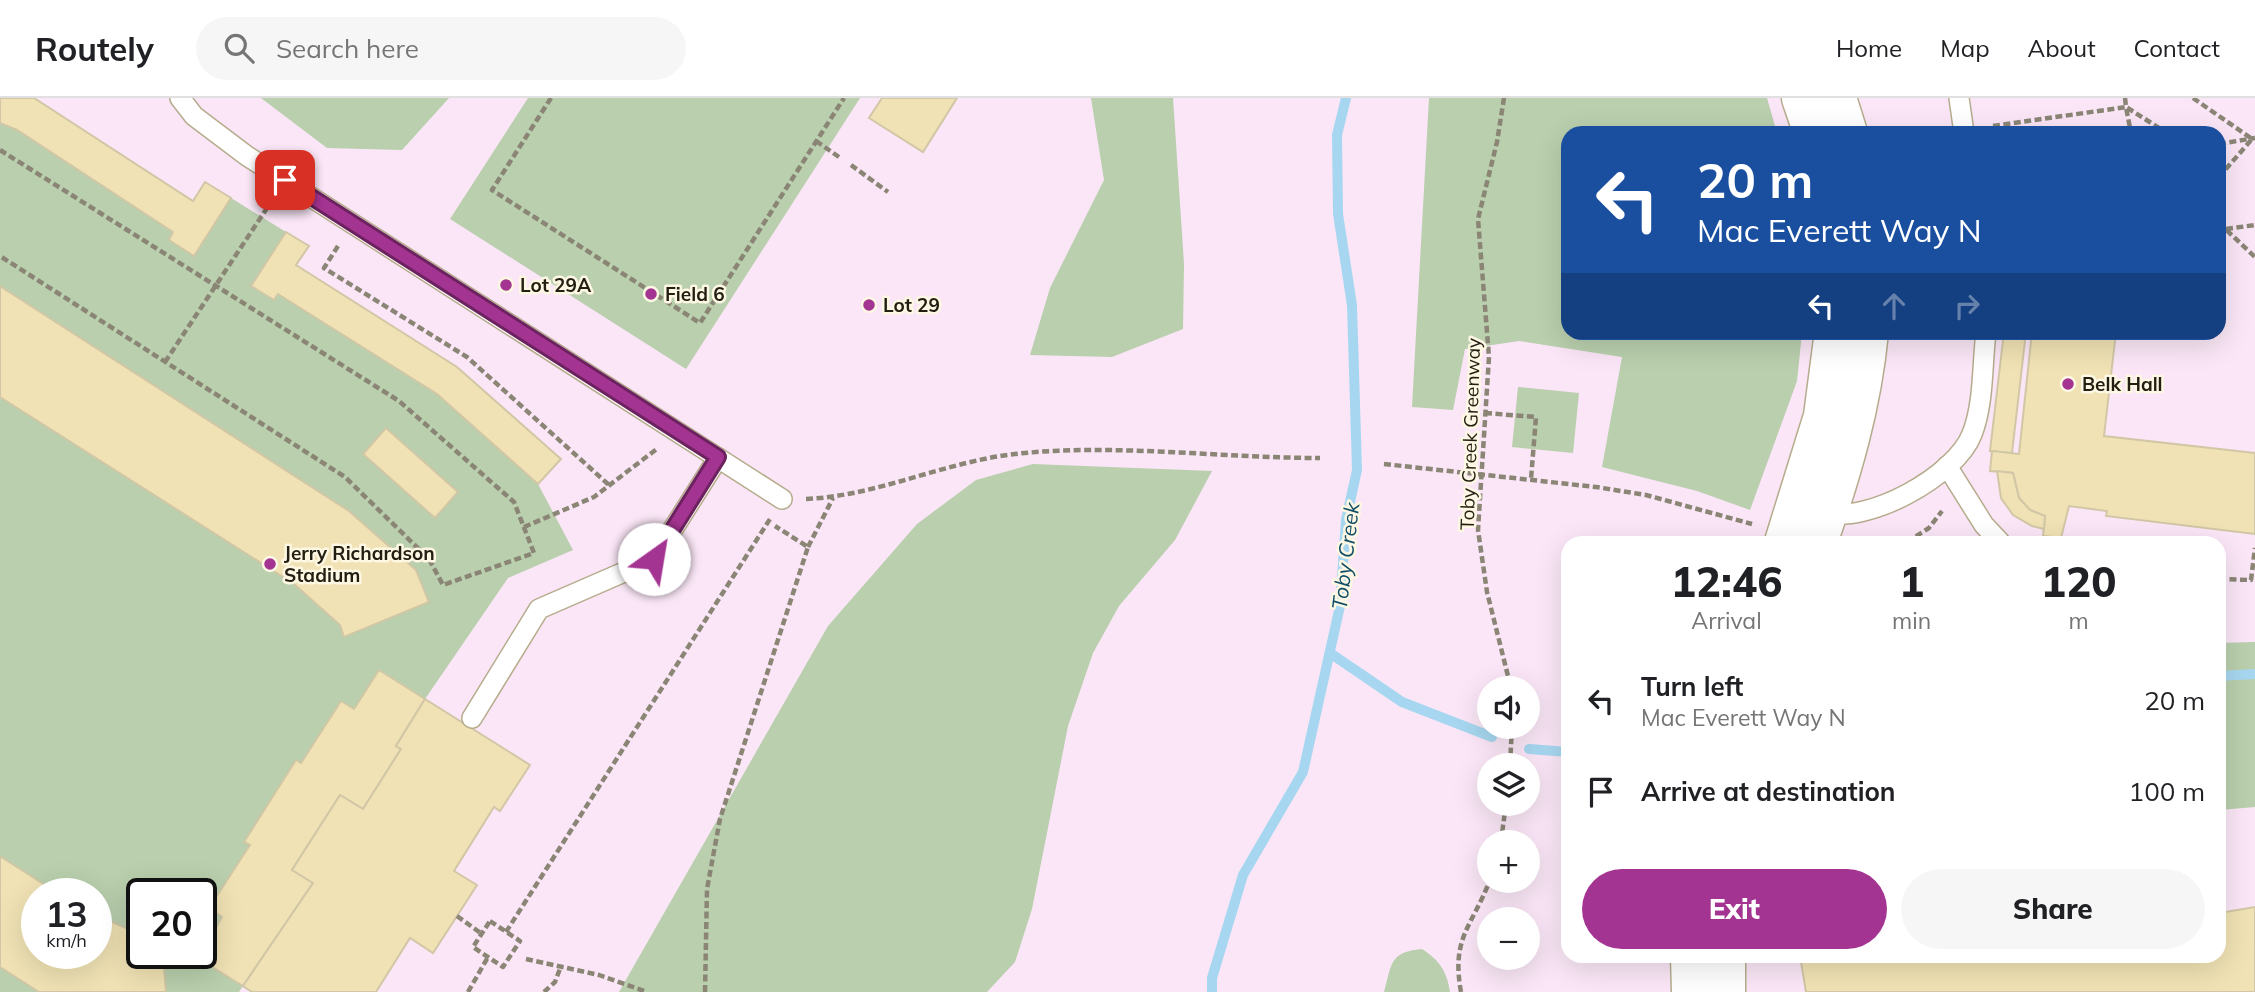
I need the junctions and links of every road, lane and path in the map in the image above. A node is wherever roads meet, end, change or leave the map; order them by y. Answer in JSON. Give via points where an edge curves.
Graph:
{"nodes":[{"id":1,"x":180,"y":98,"type":"edge"},
{"id":2,"x":551,"y":98,"type":"edge"},
{"id":3,"x":844,"y":98,"type":"edge"},
{"id":4,"x":1504,"y":98,"type":"edge"},
{"id":5,"x":1801,"y":98,"type":"edge"},
{"id":6,"x":1837,"y":98,"type":"edge"},
{"id":7,"x":1959,"y":98,"type":"edge"},
{"id":8,"x":2125,"y":98,"type":"edge"},
{"id":9,"x":2193,"y":98,"type":"edge"},
{"id":10,"x":2126,"y":107,"type":"junction"},
{"id":11,"x":1811,"y":126,"type":"edge"},
{"id":12,"x":1846,"y":126,"type":"edge"},
{"id":13,"x":1963,"y":126,"type":"edge"},
{"id":14,"x":1993,"y":126,"type":"dead end"},
{"id":15,"x":2130,"y":126,"type":"edge"},
{"id":16,"x":2156,"y":126,"type":"edge"},
{"id":17,"x":2253,"y":139,"type":"edge"},
{"id":18,"x":816,"y":141,"type":"junction"},
{"id":19,"x":2226,"y":143,"type":"edge"},
{"id":20,"x":0,"y":150,"type":"edge"},
{"id":21,"x":839,"y":157,"type":"dead end"},
{"id":22,"x":850,"y":165,"type":"dead end"},
{"id":23,"x":2226,"y":169,"type":"edge"},
{"id":24,"x":285,"y":180,"type":"junction"},
{"id":25,"x":888,"y":192,"type":"dead end"},
{"id":26,"x":2255,"y":225,"type":"edge"},
{"id":27,"x":2226,"y":229,"type":"joint"},
{"id":28,"x":341,"y":243,"type":"dead end"},
{"id":29,"x":0,"y":256,"type":"edge"},
{"id":30,"x":2255,"y":257,"type":"edge"},
{"id":31,"x":215,"y":285,"type":"junction"},
{"id":32,"x":1833,"y":340,"type":"edge"},
{"id":33,"x":1868,"y":340,"type":"edge"},
{"id":34,"x":1985,"y":340,"type":"edge"},
{"id":35,"x":165,"y":362,"type":"junction"},
{"id":36,"x":1485,"y":413,"type":"junction"},
{"id":37,"x":659,"y":447,"type":"dead end"},
{"id":38,"x":718,"y":457,"type":"junction"},
{"id":39,"x":1320,"y":458,"type":"dead end"},
{"id":40,"x":1384,"y":464,"type":"dead end"},
{"id":41,"x":1947,"y":466,"type":"junction"},
{"id":42,"x":1480,"y":475,"type":"junction"},
{"id":43,"x":1531,"y":479,"type":"junction"},
{"id":44,"x":609,"y":485,"type":"junction"},
{"id":45,"x":834,"y":498,"type":"junction"},
{"id":46,"x":782,"y":499,"type":"junction"},
{"id":47,"x":1942,"y":511,"type":"dead end"},
{"id":48,"x":758,"y":514,"type":"dead end"},
{"id":49,"x":1814,"y":520,"type":"edge"},
{"id":50,"x":768,"y":522,"type":"junction"},
{"id":51,"x":524,"y":527,"type":"junction"},
{"id":52,"x":1770,"y":534,"type":"edge"},
{"id":53,"x":1916,"y":536,"type":"edge"},
{"id":54,"x":1994,"y":536,"type":"edge"},
{"id":55,"x":808,"y":547,"type":"junction"},
{"id":56,"x":2255,"y":549,"type":"edge"},
{"id":57,"x":2226,"y":579,"type":"edge"},
{"id":58,"x":1508,"y":676,"type":"edge"},
{"id":59,"x":472,"y":718,"type":"dead end"},
{"id":60,"x":1483,"y":893,"type":"edge"},
{"id":61,"x":457,"y":916,"type":"dead end"},
{"id":62,"x":506,"y":932,"type":"junction"},
{"id":63,"x":482,"y":934,"type":"junction"},
{"id":64,"x":488,"y":957,"type":"junction"},
{"id":65,"x":526,"y":959,"type":"dead end"},
{"id":66,"x":1690,"y":963,"type":"edge"},
{"id":67,"x":1726,"y":963,"type":"edge"},
{"id":68,"x":561,"y":966,"type":"junction"},
{"id":69,"x":468,"y":992,"type":"edge"},
{"id":70,"x":544,"y":992,"type":"edge"},
{"id":71,"x":647,"y":992,"type":"edge"},
{"id":72,"x":705,"y":992,"type":"edge"},
{"id":73,"x":1461,"y":992,"type":"edge"},
{"id":74,"x":1691,"y":992,"type":"edge"},
{"id":75,"x":1726,"y":992,"type":"edge"}],
"edges":[{"from":1,"to":24,"type":"lane","via":[[215,133]]},
{"from":2,"to":18,"type":"path","via":[[492,190],[700,323]]},
{"from":3,"to":18,"type":"path"},
{"from":4,"to":36,"type":"path","name":"Toby Creek Greenway","via":[[1478,219],[1489,329]]},
{"from":5,"to":11,"type":"street"},
{"from":6,"to":12,"type":"street"},
{"from":7,"to":13,"type":"lane"},
{"from":8,"to":10,"type":"path"},
{"from":9,"to":17,"type":"path"},
{"from":10,"to":14,"type":"path"},
{"from":10,"to":15,"type":"path"},
{"from":10,"to":16,"type":"path"},
{"from":17,"to":19,"type":"path"},
{"from":17,"to":23,"type":"path"},
{"from":18,"to":21,"type":"path"},
{"from":20,"to":31,"type":"path"},
{"from":22,"to":25,"type":"path"},
{"from":24,"to":31,"type":"path"},
{"from":24,"to":38,"type":"lane"},
{"from":26,"to":27,"type":"path"},
{"from":27,"to":30,"type":"path"},
{"from":28,"to":44,"type":"path","via":[[324,268],[467,357]]},
{"from":29,"to":35,"type":"path"},
{"from":31,"to":35,"type":"path"},
{"from":31,"to":51,"type":"path","via":[[399,401],[514,502]]},
{"from":32,"to":49,"type":"street"},
{"from":33,"to":49,"type":"street","via":[[1860,400]]},
{"from":34,"to":41,"type":"lane","via":[[1973,432]]},
{"from":35,"to":51,"type":"path","via":[[345,477],[429,559],[443,585],[534,553]]},
{"from":36,"to":42,"type":"path","name":"Toby Creek Greenway"},
{"from":36,"to":43,"type":"path","via":[[1536,417]]},
{"from":37,"to":44,"type":"path"},
{"from":38,"to":46,"type":"lane"},
{"from":38,"to":59,"type":"lane","via":[[654,559],[539,609]]},
{"from":39,"to":45,"type":"path","via":[[1058,450],[987,458]]},
{"from":40,"to":42,"type":"path"},
{"from":41,"to":49,"type":"lane","via":[[1923,486],[1887,503],[1845,517]]},
{"from":41,"to":54,"type":"lane"},
{"from":42,"to":43,"type":"path"},
{"from":42,"to":58,"type":"path","name":"Toby Creek Greenway","via":[[1478,530]]},
{"from":43,"to":52,"type":"path","via":[[1646,495]]},
{"from":44,"to":51,"type":"path","via":[[594,497]]},
{"from":45,"to":46,"type":"path"},
{"from":45,"to":55,"type":"path"},
{"from":46,"to":50,"type":"path"},
{"from":47,"to":53,"type":"path"},
{"from":48,"to":50,"type":"path"},
{"from":49,"to":52,"type":"street"},
{"from":50,"to":55,"type":"path"},
{"from":50,"to":62,"type":"path"},
{"from":55,"to":72,"type":"path","via":[[720,819],[707,889]]},
{"from":56,"to":57,"type":"path","via":[[2251,580]]},
{"from":60,"to":73,"type":"path","via":[[1467,923],[1457,959]]},
{"from":61,"to":63,"type":"path"},
{"from":62,"to":63,"type":"path","via":[[490,921]]},
{"from":62,"to":64,"type":"path","via":[[520,941],[503,967]]},
{"from":63,"to":64,"type":"path","via":[[473,947]]},
{"from":64,"to":69,"type":"path"},
{"from":65,"to":68,"type":"path"},
{"from":66,"to":74,"type":"street"},
{"from":67,"to":75,"type":"street"},
{"from":68,"to":70,"type":"path","via":[[555,982]]},
{"from":68,"to":71,"type":"path"}]}
